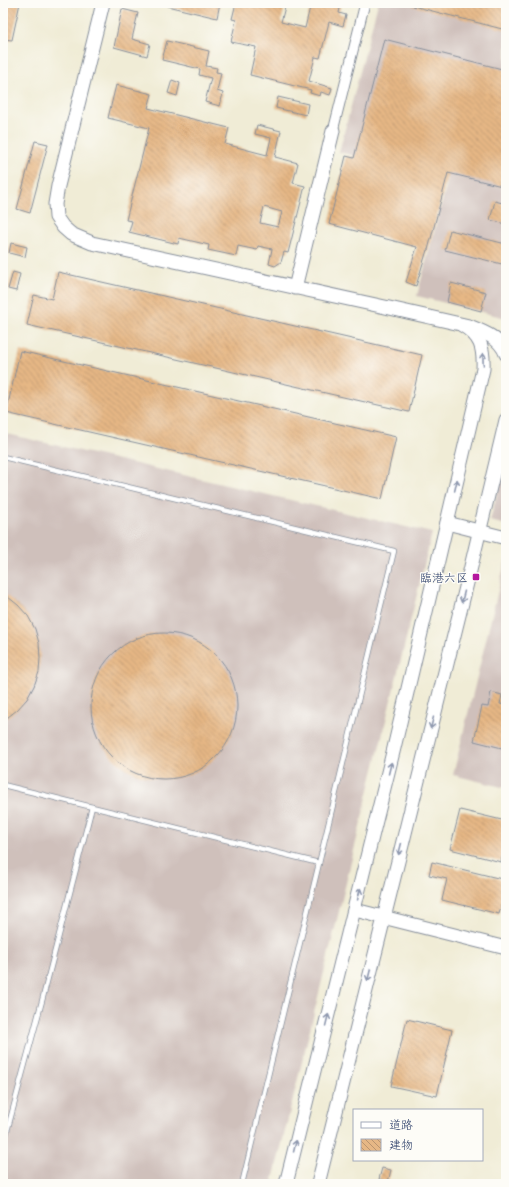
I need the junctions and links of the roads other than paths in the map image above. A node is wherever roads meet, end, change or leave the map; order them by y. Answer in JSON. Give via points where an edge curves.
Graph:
{"nodes":[{"id":1,"x":103,"y":3,"type":"edge"},
{"id":2,"x":365,"y":3,"type":"edge"},
{"id":3,"x":333,"y":131,"type":"joint"},
{"id":4,"x":295,"y":288,"type":"junction"},
{"id":5,"x":462,"y":325,"type":"junction"},
{"id":6,"x":506,"y":354,"type":"edge"},
{"id":7,"x":506,"y":420,"type":"edge"},
{"id":8,"x":3,"y":457,"type":"edge"},
{"id":9,"x":447,"y":524,"type":"junction"},
{"id":10,"x":479,"y":532,"type":"junction"},
{"id":11,"x":506,"y":538,"type":"edge"},
{"id":12,"x":3,"y":785,"type":"edge"},
{"id":13,"x":92,"y":807,"type":"junction"},
{"id":14,"x":319,"y":863,"type":"junction"},
{"id":15,"x":355,"y":910,"type":"junction"},
{"id":16,"x":383,"y":918,"type":"junction"},
{"id":17,"x":506,"y":948,"type":"edge"},
{"id":18,"x":3,"y":1146,"type":"edge"},
{"id":19,"x":242,"y":1184,"type":"edge"},
{"id":20,"x":286,"y":1184,"type":"edge"},
{"id":21,"x":318,"y":1184,"type":"edge"}],
"edges":[{"from":1,"to":4,"type":"street","via":[[58,186],[56,217],[71,234],[92,243]]},
{"from":2,"to":3,"type":"street"},
{"from":3,"to":4,"type":"street"},
{"from":4,"to":5,"type":"street"},
{"from":5,"to":6,"type":"street","via":[[494,338]]},
{"from":9,"to":5,"type":"street","one_way":true,"via":[[484,357],[477,337]]},
{"from":7,"to":10,"type":"street"},
{"from":8,"to":14,"type":"lane","via":[[394,552]]},
{"from":9,"to":10,"type":"street"},
{"from":15,"to":9,"type":"street","one_way":true},
{"from":10,"to":11,"type":"street"},
{"from":10,"to":16,"type":"street","one_way":true},
{"from":12,"to":13,"type":"lane"},
{"from":13,"to":14,"type":"lane"},
{"from":13,"to":18,"type":"lane"},
{"from":14,"to":19,"type":"lane"},
{"from":15,"to":16,"type":"street"},
{"from":20,"to":15,"type":"street","one_way":true},
{"from":16,"to":17,"type":"street"},
{"from":16,"to":21,"type":"street","one_way":true}]}
